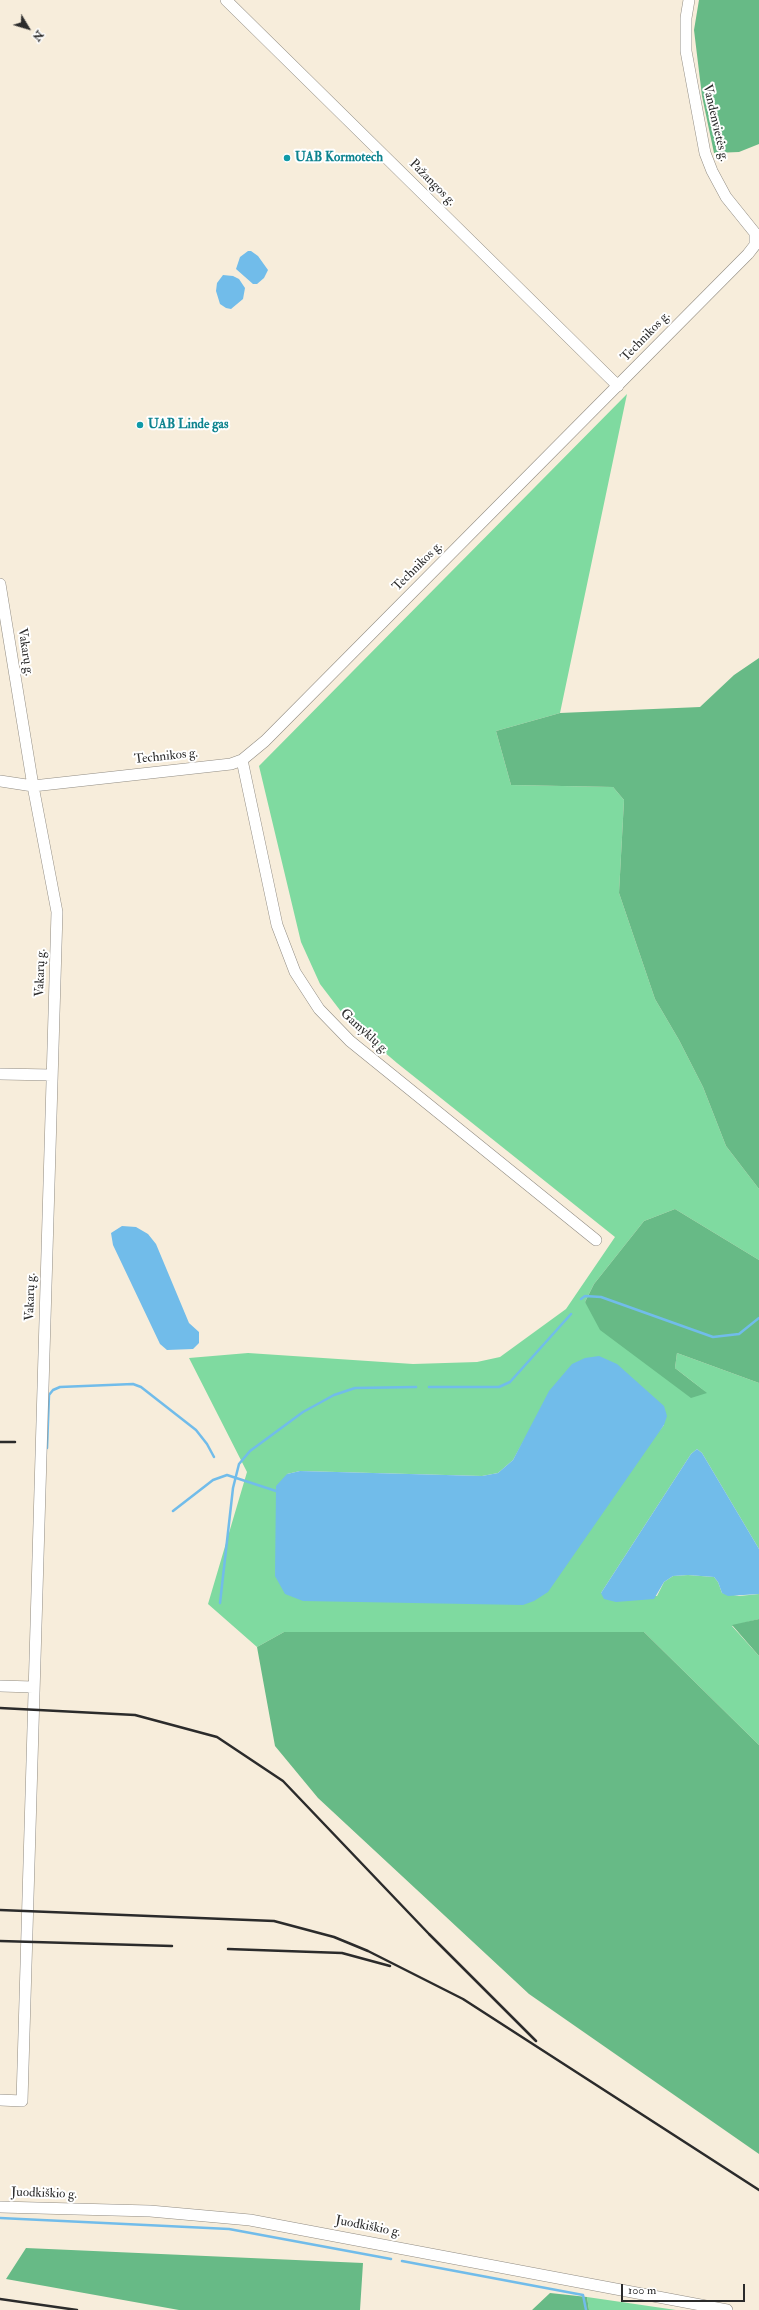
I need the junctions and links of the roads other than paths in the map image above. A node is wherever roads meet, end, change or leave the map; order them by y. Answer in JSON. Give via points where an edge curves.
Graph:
{"nodes":[{"id":1,"x":226,"y":0,"type":"edge"},
{"id":2,"x":689,"y":0,"type":"edge"},
{"id":3,"x":756,"y":240,"type":"joint"},
{"id":4,"x":618,"y":386,"type":"junction"},
{"id":5,"x":0,"y":584,"type":"edge"},
{"id":6,"x":242,"y":760,"type":"junction"},
{"id":7,"x":0,"y":781,"type":"edge"},
{"id":8,"x":33,"y":786,"type":"junction"},
{"id":9,"x":0,"y":1074,"type":"edge"},
{"id":10,"x":52,"y":1075,"type":"junction"},
{"id":11,"x":596,"y":1240,"type":"dead end"},
{"id":12,"x":0,"y":1686,"type":"edge"},
{"id":13,"x":33,"y":1687,"type":"junction"},
{"id":14,"x":0,"y":2100,"type":"edge"},
{"id":15,"x":0,"y":2207,"type":"edge"},
{"id":16,"x":727,"y":2310,"type":"edge"}],
"edges":[{"from":1,"to":4,"type":"street","name":"Pažangos g."},
{"from":2,"to":3,"type":"street","name":"Vandenvietės g.","via":[[686,57],[705,153],[719,185],[733,206],[753,228]]},
{"from":3,"to":4,"type":"street","name":"Technikos g.","via":[[748,254]]},
{"from":4,"to":6,"type":"street","name":"Technikos g.","via":[[265,741]]},
{"from":5,"to":8,"type":"street","name":"Vakarų g."},
{"from":6,"to":8,"type":"street","name":"Technikos g.","via":[[231,764]]},
{"from":6,"to":11,"type":"street","name":"Gamyklų g.","via":[[277,926],[295,972],[319,1009],[350,1041]]},
{"from":7,"to":8,"type":"street","name":"Technikos g."},
{"from":8,"to":10,"type":"street","name":"Vakarų g.","via":[[57,912]]},
{"from":9,"to":10,"type":"street"},
{"from":10,"to":13,"type":"street","name":"Vakarų g."},
{"from":12,"to":13,"type":"street"},
{"from":13,"to":14,"type":"street","name":"Vakarų g.","via":[[22,2101]]},
{"from":15,"to":16,"type":"street","name":"Juodkiškio g.","via":[[150,2212],[250,2220]]}]}
